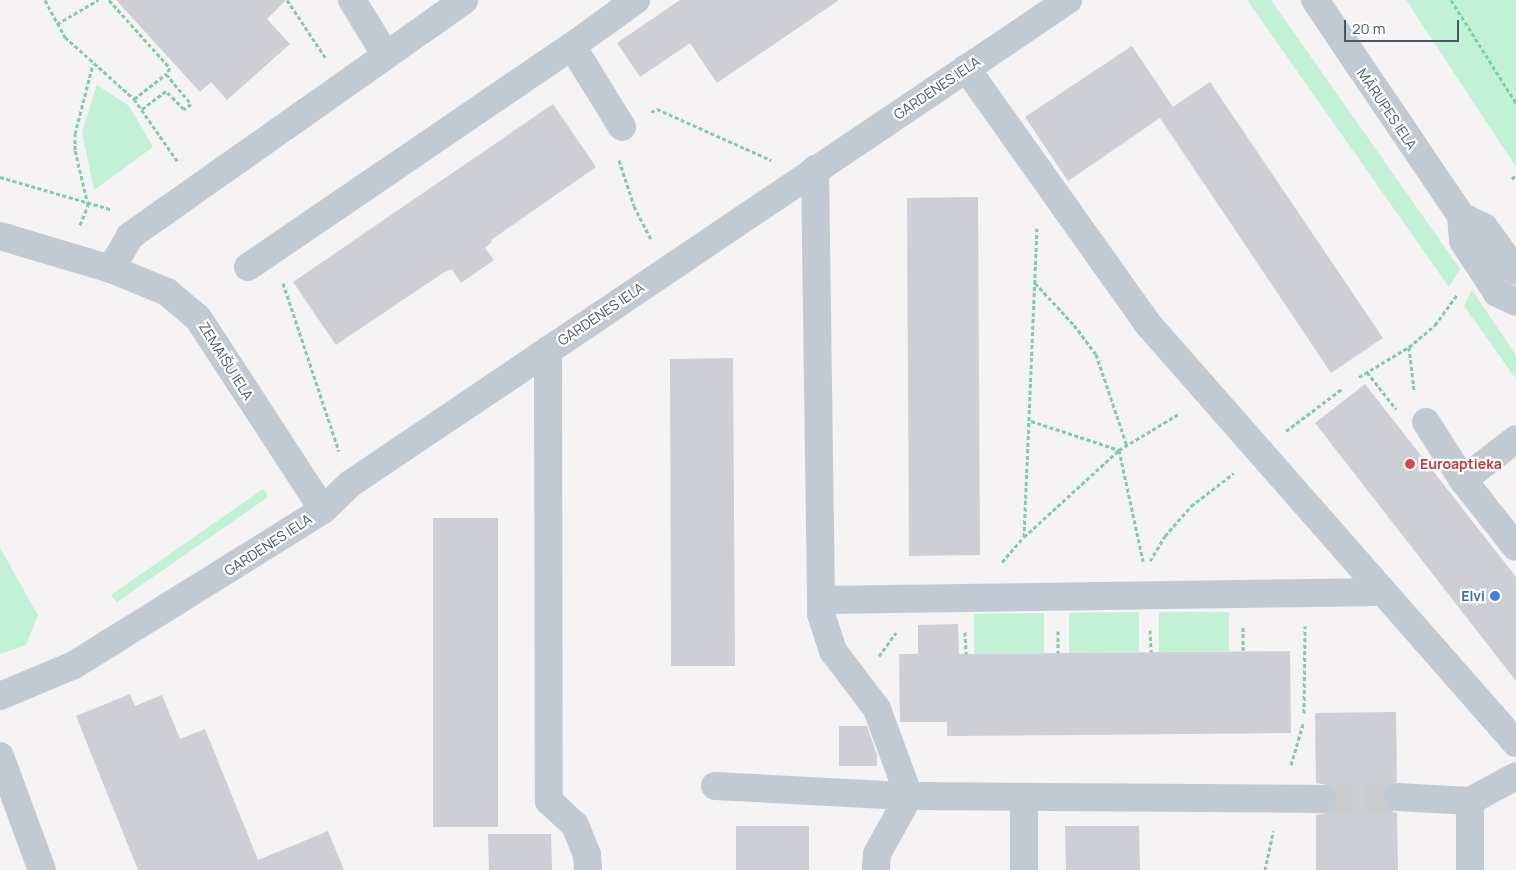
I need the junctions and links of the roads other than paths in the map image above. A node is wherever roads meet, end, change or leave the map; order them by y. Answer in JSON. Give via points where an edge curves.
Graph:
{"nodes":[{"id":1,"x":352,"y":0,"type":"edge"},
{"id":2,"x":464,"y":0,"type":"edge"},
{"id":3,"x":636,"y":0,"type":"edge"},
{"id":4,"x":1068,"y":0,"type":"edge"},
{"id":5,"x":1315,"y":0,"type":"edge"},
{"id":6,"x":572,"y":46,"type":"junction"},
{"id":7,"x":385,"y":54,"type":"junction"},
{"id":8,"x":966,"y":68,"type":"junction"},
{"id":9,"x":622,"y":127,"type":"road end"},
{"id":10,"x":810,"y":172,"type":"junction"},
{"id":11,"x":1462,"y":216,"type":"junction"},
{"id":12,"x":0,"y":236,"type":"edge"},
{"id":13,"x":248,"y":267,"type":"dead end"},
{"id":14,"x":111,"y":270,"type":"junction"},
{"id":15,"x":1516,"y":271,"type":"edge"},
{"id":16,"x":1516,"y":302,"type":"edge"},
{"id":17,"x":548,"y":350,"type":"junction"},
{"id":18,"x":1426,"y":422,"type":"road end"},
{"id":19,"x":1516,"y":439,"type":"edge"},
{"id":20,"x":1463,"y":480,"type":"junction"},
{"id":21,"x":323,"y":510,"type":"junction"},
{"id":22,"x":1516,"y":547,"type":"edge"},
{"id":23,"x":1383,"y":592,"type":"junction"},
{"id":24,"x":821,"y":600,"type":"junction"},
{"id":25,"x":0,"y":696,"type":"edge"},
{"id":26,"x":1516,"y":743,"type":"edge"},
{"id":27,"x":0,"y":756,"type":"edge"},
{"id":28,"x":1516,"y":776,"type":"edge"},
{"id":29,"x":714,"y":786,"type":"dead end"},
{"id":30,"x":909,"y":796,"type":"junction"},
{"id":31,"x":1024,"y":797,"type":"junction"},
{"id":32,"x":1397,"y":798,"type":"tunnel mouth"},
{"id":33,"x":1323,"y":799,"type":"tunnel mouth"},
{"id":34,"x":1470,"y":801,"type":"junction"},
{"id":35,"x":42,"y":870,"type":"edge"},
{"id":36,"x":588,"y":870,"type":"edge"},
{"id":37,"x":876,"y":870,"type":"edge"},
{"id":38,"x":1024,"y":870,"type":"edge"},
{"id":39,"x":1470,"y":870,"type":"edge"}],
"edges":[{"from":1,"to":7,"type":"street"},
{"from":2,"to":7,"type":"street"},
{"from":3,"to":6,"type":"street"},
{"from":4,"to":8,"type":"street","name":"GARDENES IELA"},
{"from":5,"to":11,"type":"street","name":"MĀRUPES IELA"},
{"from":6,"to":9,"type":"street"},
{"from":6,"to":13,"type":"street"},
{"from":7,"to":14,"type":"street","via":[[130,236]]},
{"from":8,"to":10,"type":"street","name":"GARDENES IELA"},
{"from":8,"to":23,"type":"street","via":[[1147,324]]},
{"from":10,"to":17,"type":"street","name":"GARDENES IELA"},
{"from":10,"to":24,"type":"street"},
{"from":11,"to":15,"type":"street","name":"MĀRUPES IELA","via":[[1484,227]]},
{"from":11,"to":16,"type":"street","via":[[1462,241],[1497,293]]},
{"from":12,"to":14,"type":"street","name":"ZEMAIŠU IELA"},
{"from":14,"to":21,"type":"street","name":"ZEMAIŠU IELA","via":[[167,292],[198,318]]},
{"from":17,"to":21,"type":"street","name":"GARDENES IELA","via":[[350,484]]},
{"from":17,"to":36,"type":"street","via":[[549,801],[575,825],[587,855]]},
{"from":18,"to":20,"type":"street"},
{"from":19,"to":20,"type":"street"},
{"from":20,"to":22,"type":"street"},
{"from":21,"to":25,"type":"street","name":"GARDENES IELA","via":[[135,630],[74,665]]},
{"from":23,"to":24,"type":"street"},
{"from":23,"to":26,"type":"street"},
{"from":24,"to":30,"type":"street","via":[[821,614],[833,652],[877,709]]},
{"from":27,"to":35,"type":"street"},
{"from":28,"to":34,"type":"street"},
{"from":29,"to":30,"type":"street"},
{"from":30,"to":31,"type":"street"},
{"from":30,"to":37,"type":"street","via":[[877,854]]},
{"from":31,"to":33,"type":"street"},
{"from":31,"to":38,"type":"street"},
{"from":32,"to":34,"type":"street"},
{"from":34,"to":39,"type":"street"}]}
